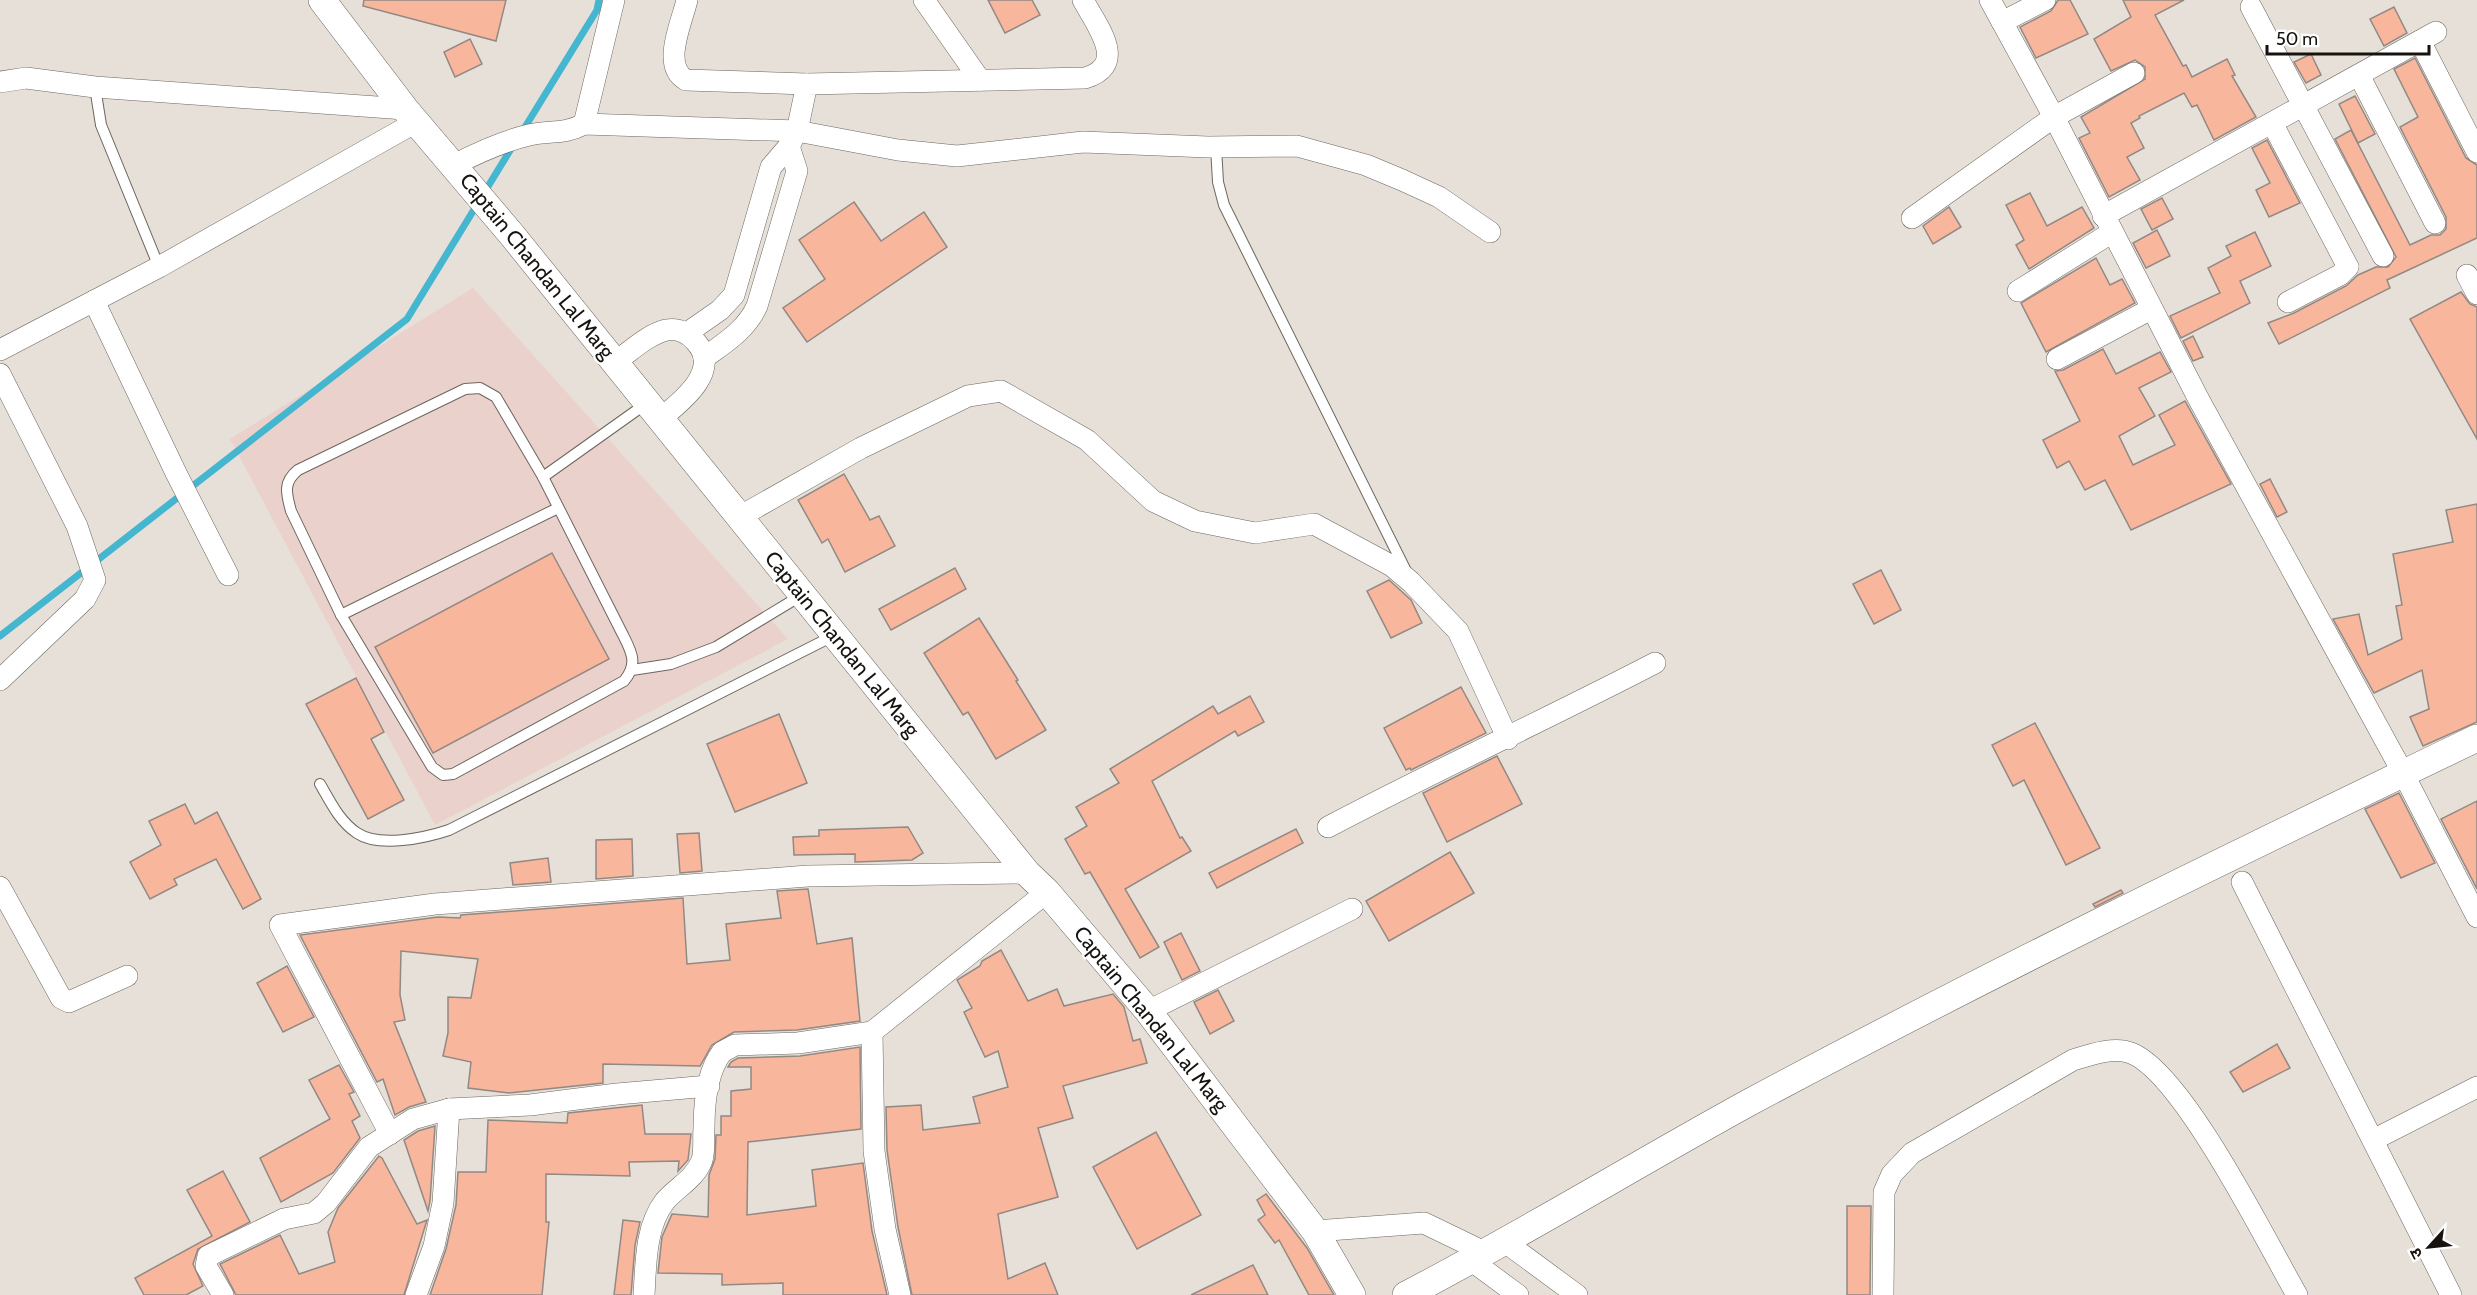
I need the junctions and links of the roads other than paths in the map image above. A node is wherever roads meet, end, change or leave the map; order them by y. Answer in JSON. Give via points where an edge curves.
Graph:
{"nodes":[{"id":1,"x":614,"y":0,"type":"edge"},
{"id":2,"x":687,"y":0,"type":"edge"},
{"id":3,"x":924,"y":0,"type":"edge"},
{"id":4,"x":1083,"y":0,"type":"edge"},
{"id":5,"x":1990,"y":0,"type":"edge"},
{"id":6,"x":2045,"y":0,"type":"edge"},
{"id":7,"x":332,"y":5,"type":"edge"},
{"id":8,"x":2251,"y":8,"type":"dead end"},
{"id":9,"x":2002,"y":22,"type":"junction"},
{"id":10,"x":2134,"y":73,"type":"dead end"},
{"id":11,"x":2359,"y":75,"type":"junction"},
{"id":12,"x":980,"y":80,"type":"junction"},
{"id":13,"x":0,"y":82,"type":"edge"},
{"id":14,"x":807,"y":84,"type":"junction"},
{"id":15,"x":95,"y":87,"type":"junction"},
{"id":16,"x":2303,"y":105,"type":"junction"},
{"id":17,"x":410,"y":115,"type":"junction"},
{"id":18,"x":2054,"y":117,"type":"junction"},
{"id":19,"x":2272,"y":123,"type":"junction"},
{"id":20,"x":584,"y":124,"type":"junction"},
{"id":21,"x":793,"y":139,"type":"junction"},
{"id":22,"x":1216,"y":147,"type":"junction"},
{"id":23,"x":2477,"y":152,"type":"edge"},
{"id":24,"x":454,"y":165,"type":"junction"},
{"id":25,"x":1912,"y":218,"type":"dead end"},
{"id":26,"x":2435,"y":223,"type":"dead end"},
{"id":27,"x":2107,"y":225,"type":"junction"},
{"id":28,"x":1490,"y":232,"type":"dead end"},
{"id":29,"x":2384,"y":256,"type":"dead end"},
{"id":30,"x":159,"y":267,"type":"junction"},
{"id":31,"x":2018,"y":291,"type":"dead end"},
{"id":32,"x":94,"y":301,"type":"junction"},
{"id":33,"x":2288,"y":302,"type":"dead end"},
{"id":34,"x":2151,"y":309,"type":"junction"},
{"id":35,"x":687,"y":333,"type":"junction"},
{"id":36,"x":0,"y":350,"type":"edge"},
{"id":37,"x":705,"y":358,"type":"junction"},
{"id":38,"x":2057,"y":359,"type":"dead end"},
{"id":39,"x":615,"y":362,"type":"junction"},
{"id":40,"x":0,"y":374,"type":"edge"},
{"id":41,"x":653,"y":411,"type":"junction"},
{"id":42,"x":543,"y":477,"type":"junction"},
{"id":43,"x":558,"y":508,"type":"junction"},
{"id":44,"x":739,"y":517,"type":"junction"},
{"id":45,"x":228,"y":575,"type":"dead end"},
{"id":46,"x":1411,"y":582,"type":"junction"},
{"id":47,"x":802,"y":595,"type":"junction"},
{"id":48,"x":341,"y":615,"type":"junction"},
{"id":49,"x":835,"y":635,"type":"junction"},
{"id":50,"x":1655,"y":663,"type":"dead end"},
{"id":51,"x":632,"y":670,"type":"junction"},
{"id":52,"x":0,"y":680,"type":"edge"},
{"id":53,"x":2477,"y":738,"type":"edge"},
{"id":54,"x":1508,"y":739,"type":"junction"},
{"id":55,"x":2403,"y":773,"type":"junction"},
{"id":56,"x":320,"y":784,"type":"dead end"},
{"id":57,"x":1328,"y":827,"type":"dead end"},
{"id":58,"x":1027,"y":873,"type":"junction"},
{"id":59,"x":2242,"y":882,"type":"dead end"},
{"id":60,"x":0,"y":887,"type":"edge"},
{"id":61,"x":1047,"y":891,"type":"junction"},
{"id":62,"x":1352,"y":909,"type":"dead end"},
{"id":63,"x":2477,"y":917,"type":"edge"},
{"id":64,"x":127,"y":976,"type":"dead end"},
{"id":65,"x":1148,"y":1011,"type":"junction"},
{"id":66,"x":872,"y":1032,"type":"junction"},
{"id":67,"x":709,"y":1086,"type":"junction"},
{"id":68,"x":2477,"y":1087,"type":"edge"},
{"id":69,"x":449,"y":1109,"type":"junction"},
{"id":70,"x":390,"y":1134,"type":"junction"},
{"id":71,"x":2373,"y":1140,"type":"junction"},
{"id":72,"x":1316,"y":1231,"type":"junction"},
{"id":73,"x":1488,"y":1252,"type":"junction"},
{"id":74,"x":223,"y":1295,"type":"edge"},
{"id":75,"x":416,"y":1295,"type":"edge"},
{"id":76,"x":644,"y":1295,"type":"edge"},
{"id":77,"x":900,"y":1295,"type":"edge"},
{"id":78,"x":1352,"y":1295,"type":"edge"},
{"id":79,"x":1406,"y":1295,"type":"edge"},
{"id":80,"x":1518,"y":1295,"type":"edge"},
{"id":81,"x":1577,"y":1295,"type":"edge"},
{"id":82,"x":1883,"y":1295,"type":"edge"},
{"id":83,"x":2297,"y":1295,"type":"edge"},
{"id":84,"x":2451,"y":1295,"type":"edge"}],
"edges":[{"from":1,"to":20,"type":"street"},
{"from":2,"to":14,"type":"street","via":[[673,59],[680,77]]},
{"from":3,"to":12,"type":"street"},
{"from":4,"to":12,"type":"street","via":[[1108,50],[1108,59],[1097,75]]},
{"from":5,"to":9,"type":"street"},
{"from":6,"to":9,"type":"street"},
{"from":7,"to":17,"type":"street","name":"Captain Chandan Lal Marg"},
{"from":8,"to":16,"type":"street"},
{"from":9,"to":18,"type":"street"},
{"from":10,"to":18,"type":"street"},
{"from":11,"to":16,"type":"street"},
{"from":11,"to":23,"type":"street","via":[[2428,37]]},
{"from":11,"to":26,"type":"street"},
{"from":12,"to":14,"type":"street"},
{"from":13,"to":15,"type":"street","via":[[26,78]]},
{"from":14,"to":21,"type":"street"},
{"from":15,"to":17,"type":"street"},
{"from":15,"to":30,"type":"lane","via":[[101,125]]},
{"from":16,"to":19,"type":"street"},
{"from":16,"to":29,"type":"street"},
{"from":17,"to":24,"type":"street","name":"Captain Chandan Lal Marg"},
{"from":17,"to":30,"type":"street"},
{"from":18,"to":25,"type":"street"},
{"from":18,"to":27,"type":"street"},
{"from":19,"to":27,"type":"street"},
{"from":19,"to":33,"type":"street","via":[[2348,267]]},
{"from":20,"to":21,"type":"street"},
{"from":20,"to":24,"type":"street","via":[[569,132],[530,135]]},
{"from":21,"to":22,"type":"street","via":[[957,156],[1083,142]]},
{"from":21,"to":35,"type":"street","via":[[771,167],[734,295]]},
{"from":21,"to":37,"type":"street","via":[[797,171],[757,306],[750,321]]},
{"from":22,"to":28,"type":"street","via":[[1297,146],[1366,165],[1438,197]]},
{"from":22,"to":46,"type":"lane","via":[[1224,205]]},
{"from":24,"to":39,"type":"street","name":"Captain Chandan Lal Marg"},
{"from":27,"to":31,"type":"street"},
{"from":27,"to":34,"type":"street"},
{"from":30,"to":32,"type":"street"},
{"from":32,"to":36,"type":"street"},
{"from":32,"to":45,"type":"street"},
{"from":34,"to":38,"type":"street"},
{"from":34,"to":55,"type":"street"},
{"from":35,"to":37,"type":"street","via":[[698,343]]},
{"from":35,"to":39,"type":"street","via":[[676,329],[650,337]]},
{"from":37,"to":41,"type":"street","via":[[697,383],[685,399]]},
{"from":39,"to":41,"type":"street","name":"Captain Chandan Lal Marg"},
{"from":40,"to":52,"type":"street","via":[[77,526],[95,580],[85,599]]},
{"from":41,"to":42,"type":"lane"},
{"from":41,"to":44,"type":"street","name":"Captain Chandan Lal Marg"},
{"from":42,"to":43,"type":"lane"},
{"from":42,"to":48,"type":"lane","via":[[495,397],[480,388],[465,389],[298,470],[286,483],[291,511]]},
{"from":43,"to":48,"type":"lane"},
{"from":43,"to":51,"type":"lane","via":[[634,658]]},
{"from":44,"to":46,"type":"street","via":[[861,448],[968,396],[1001,391],[1087,440],[1153,501],[1195,521],[1255,533],[1314,524],[1392,566]]},
{"from":44,"to":47,"type":"street","name":"Captain Chandan Lal Marg"},
{"from":46,"to":54,"type":"street","via":[[1458,631]]},
{"from":47,"to":49,"type":"street","name":"Captain Chandan Lal Marg"},
{"from":47,"to":51,"type":"lane","via":[[716,647],[671,664]]},
{"from":48,"to":51,"type":"lane","via":[[432,767],[443,775],[453,774],[624,681]]},
{"from":49,"to":56,"type":"lane","via":[[585,763],[427,838],[394,841],[358,834],[338,815]]},
{"from":49,"to":58,"type":"street","name":"Captain Chandan Lal Marg"},
{"from":50,"to":54,"type":"street"},
{"from":53,"to":55,"type":"street"},
{"from":54,"to":57,"type":"street"},
{"from":55,"to":63,"type":"street"},
{"from":55,"to":73,"type":"street","via":[[2083,930],[1749,1103]]},
{"from":58,"to":61,"type":"street","name":"Captain Chandan Lal Marg"},
{"from":58,"to":70,"type":"street","via":[[808,876],[435,904],[280,925]]},
{"from":59,"to":71,"type":"street"},
{"from":60,"to":64,"type":"street","via":[[61,998],[69,1002],[79,1000]]},
{"from":61,"to":65,"type":"street","name":"Captain Chandan Lal Marg"},
{"from":61,"to":66,"type":"street"},
{"from":62,"to":65,"type":"street"},
{"from":65,"to":72,"type":"street","name":"Captain Chandan Lal Marg"},
{"from":66,"to":67,"type":"street","via":[[798,1043],[735,1045],[720,1055]]},
{"from":66,"to":77,"type":"street","via":[[874,1151],[885,1229]]},
{"from":67,"to":69,"type":"street","via":[[530,1105]]},
{"from":67,"to":76,"type":"street","via":[[702,1159],[697,1171],[656,1215],[647,1246]]},
{"from":68,"to":71,"type":"street"},
{"from":69,"to":70,"type":"street","via":[[413,1119]]},
{"from":69,"to":75,"type":"street","via":[[443,1203],[434,1246]]},
{"from":70,"to":74,"type":"street","via":[[369,1147],[314,1213],[284,1219],[208,1256],[206,1266]]},
{"from":71,"to":84,"type":"street"},
{"from":72,"to":73,"type":"street","via":[[1424,1222]]},
{"from":72,"to":78,"type":"street","name":"Captain Chandan Lal Marg"},
{"from":73,"to":79,"type":"street"},
{"from":73,"to":80,"type":"street"},
{"from":73,"to":81,"type":"street"},
{"from":82,"to":83,"type":"street","via":[[1884,1192],[1892,1174],[1912,1153],[1966,1121],[2073,1060],[2100,1052],[2130,1052],[2156,1070],[2182,1102],[2225,1168]]}]}
